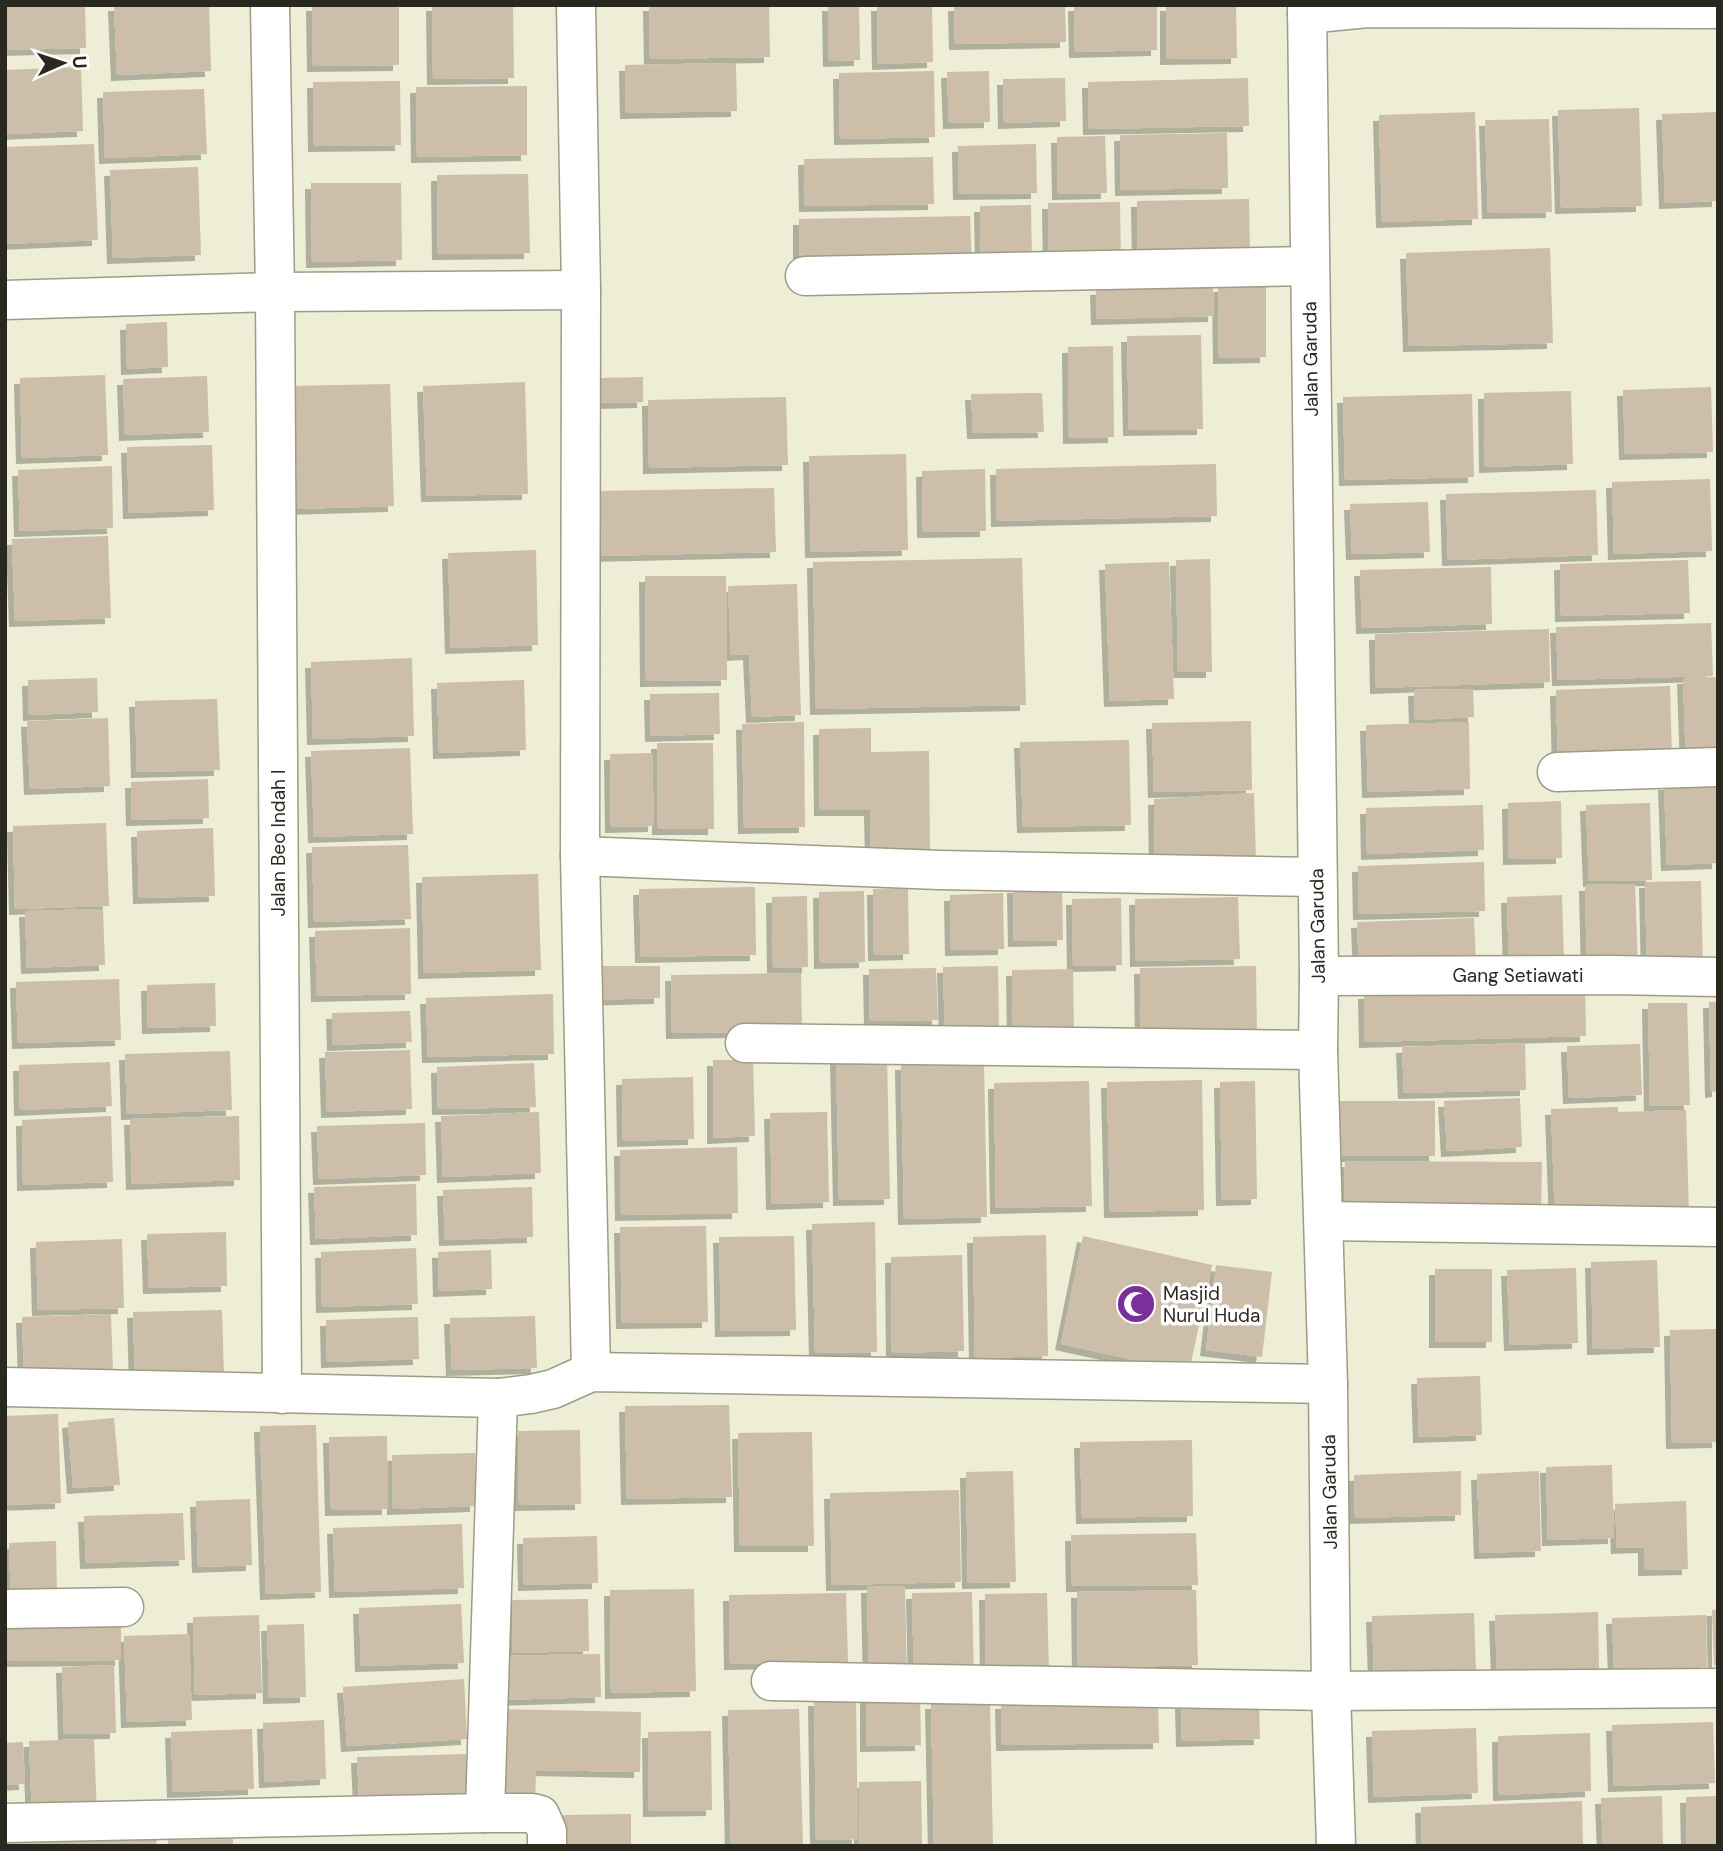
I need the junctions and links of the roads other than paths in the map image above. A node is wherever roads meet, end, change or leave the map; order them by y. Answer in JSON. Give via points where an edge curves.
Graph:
{"nodes":[{"id":1,"x":270,"y":5,"type":"edge"},
{"id":2,"x":576,"y":5,"type":"edge"},
{"id":3,"x":1367,"y":7,"type":"edge"},
{"id":4,"x":1718,"y":9,"type":"edge"},
{"id":5,"x":1307,"y":10,"type":"edge"},
{"id":6,"x":1309,"y":266,"type":"junction"},
{"id":7,"x":805,"y":276,"type":"dead end"},
{"id":8,"x":581,"y":290,"type":"junction"},
{"id":9,"x":275,"y":292,"type":"junction"},
{"id":10,"x":5,"y":300,"type":"edge"},
{"id":11,"x":1718,"y":766,"type":"edge"},
{"id":12,"x":1557,"y":772,"type":"dead end"},
{"id":13,"x":580,"y":856,"type":"junction"},
{"id":14,"x":1317,"y":877,"type":"junction"},
{"id":15,"x":1319,"y":976,"type":"junction"},
{"id":16,"x":1718,"y":977,"type":"edge"},
{"id":17,"x":745,"y":1043,"type":"dead end"},
{"id":18,"x":1318,"y":1050,"type":"junction"},
{"id":19,"x":1324,"y":1221,"type":"junction"},
{"id":20,"x":1718,"y":1227,"type":"edge"},
{"id":21,"x":590,"y":1373,"type":"junction"},
{"id":22,"x":1328,"y":1384,"type":"junction"},
{"id":23,"x":5,"y":1387,"type":"edge"},
{"id":24,"x":282,"y":1394,"type":"junction"},
{"id":25,"x":498,"y":1398,"type":"junction"},
{"id":26,"x":124,"y":1607,"type":"dead end"},
{"id":27,"x":5,"y":1609,"type":"edge"},
{"id":28,"x":771,"y":1681,"type":"dead end"},
{"id":29,"x":1718,"y":1688,"type":"edge"},
{"id":30,"x":1331,"y":1691,"type":"junction"},
{"id":31,"x":485,"y":1813,"type":"junction"},
{"id":32,"x":5,"y":1823,"type":"edge"},
{"id":33,"x":547,"y":1846,"type":"edge"},
{"id":34,"x":1336,"y":1846,"type":"edge"}],
"edges":[{"from":1,"to":9,"type":"street","name":"Jalan Beo Indah I"},
{"from":2,"to":8,"type":"street"},
{"from":3,"to":4,"type":"street"},
{"from":3,"to":5,"type":"street"},
{"from":5,"to":6,"type":"street","name":"Jalan Garuda"},
{"from":6,"to":7,"type":"street"},
{"from":6,"to":14,"type":"street","name":"Jalan Garuda"},
{"from":8,"to":9,"type":"street"},
{"from":8,"to":13,"type":"street"},
{"from":9,"to":10,"type":"street"},
{"from":9,"to":24,"type":"street","name":"Jalan Beo Indah I"},
{"from":11,"to":12,"type":"street"},
{"from":13,"to":14,"type":"street","via":[[939,870]]},
{"from":13,"to":21,"type":"street"},
{"from":14,"to":15,"type":"street","name":"Jalan Garuda"},
{"from":15,"to":16,"type":"street","name":"Gang Setiawati"},
{"from":15,"to":18,"type":"street","name":"Jalan Garuda"},
{"from":17,"to":18,"type":"street"},
{"from":18,"to":19,"type":"street","name":"Jalan Garuda"},
{"from":19,"to":20,"type":"street"},
{"from":19,"to":22,"type":"street","name":"Jalan Garuda"},
{"from":21,"to":22,"type":"street"},
{"from":21,"to":25,"type":"street","via":[[553,1389]]},
{"from":22,"to":30,"type":"street","name":"Jalan Garuda"},
{"from":23,"to":24,"type":"street"},
{"from":24,"to":25,"type":"street"},
{"from":25,"to":31,"type":"street"},
{"from":26,"to":27,"type":"street"},
{"from":28,"to":30,"type":"street"},
{"from":29,"to":30,"type":"street"},
{"from":30,"to":34,"type":"street","name":"Jalan Garuda"},
{"from":31,"to":32,"type":"street"},
{"from":31,"to":33,"type":"street","via":[[540,1815]]}]}
